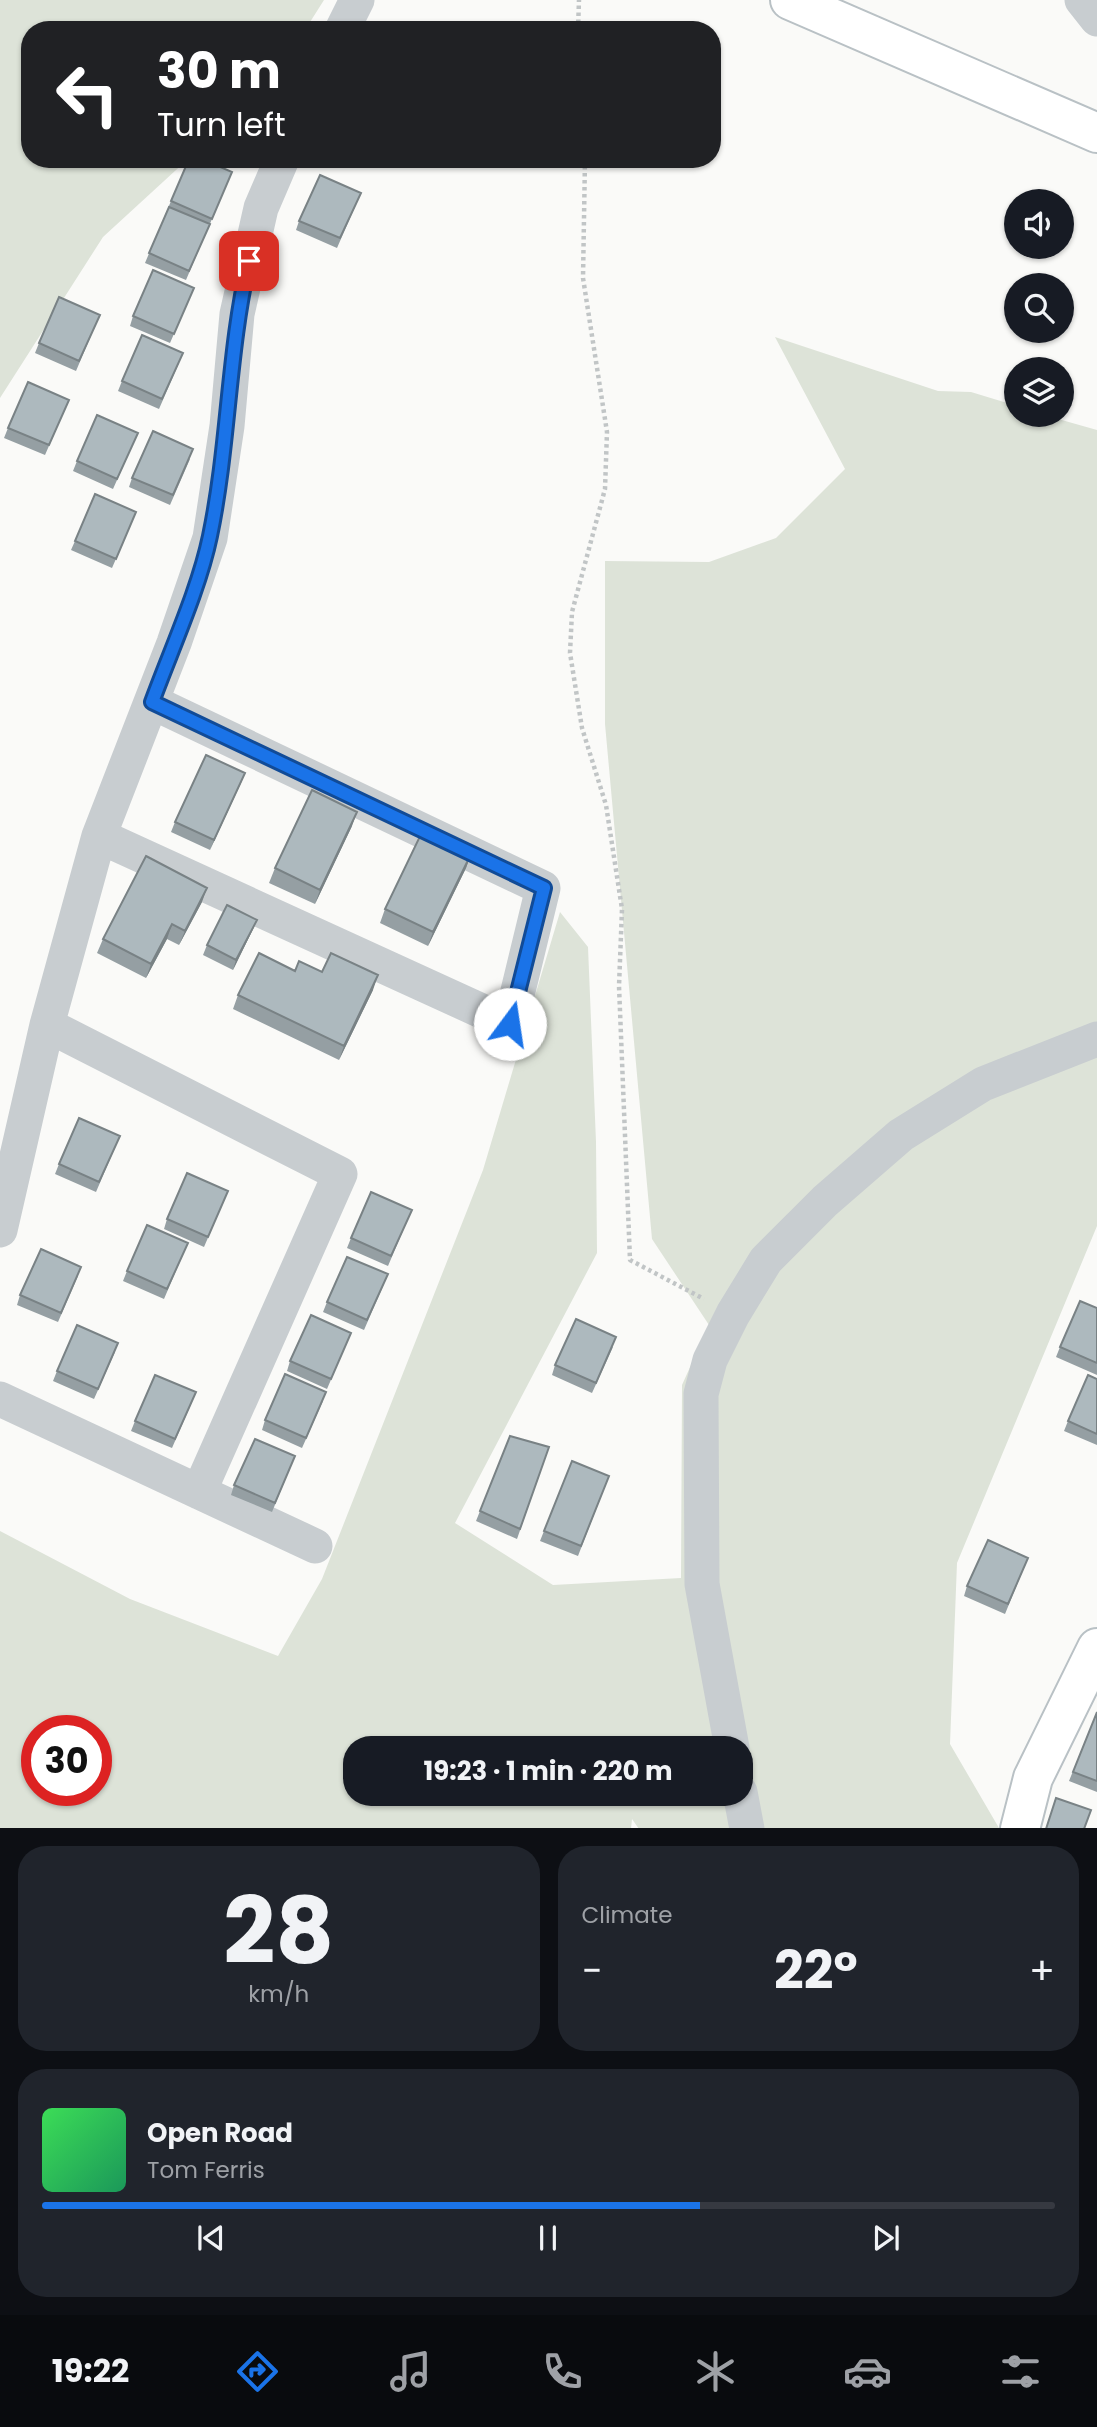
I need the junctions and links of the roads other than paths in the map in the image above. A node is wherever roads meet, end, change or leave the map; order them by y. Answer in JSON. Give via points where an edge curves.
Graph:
{"nodes":[{"id":1,"x":357,"y":0,"type":"edge"},
{"id":2,"x":790,"y":0,"type":"edge"},
{"id":3,"x":1082,"y":0,"type":"edge"},
{"id":4,"x":1097,"y":19,"type":"edge"},
{"id":5,"x":346,"y":21,"type":"edge"},
{"id":6,"x":1097,"y":133,"type":"edge"},
{"id":7,"x":278,"y":168,"type":"edge"},
{"id":8,"x":152,"y":702,"type":"junction"},
{"id":9,"x":99,"y":836,"type":"junction"},
{"id":10,"x":47,"y":1025,"type":"junction"},
{"id":11,"x":1097,"y":1040,"type":"edge"},
{"id":12,"x":0,"y":1230,"type":"edge"},
{"id":13,"x":0,"y":1399,"type":"edge"},
{"id":14,"x":199,"y":1492,"type":"junction"},
{"id":15,"x":315,"y":1546,"type":"dead end"},
{"id":16,"x":1097,"y":1648,"type":"edge"},
{"id":17,"x":730,"y":1736,"type":"edge"},
{"id":18,"x":743,"y":1806,"type":"edge"},
{"id":19,"x":747,"y":1828,"type":"edge"},
{"id":20,"x":1020,"y":1828,"type":"edge"}],
"edges":[{"from":1,"to":5,"type":"street"},
{"from":2,"to":6,"type":"street"},
{"from":3,"to":4,"type":"street"},
{"from":7,"to":8,"type":"street","via":[[261,208],[237,314],[210,538]]},
{"from":8,"to":9,"type":"street"},
{"from":8,"to":9,"type":"street","via":[[544,888],[510,1024]]},
{"from":9,"to":10,"type":"street"},
{"from":10,"to":12,"type":"street"},
{"from":10,"to":14,"type":"street","via":[[340,1174]]},
{"from":11,"to":17,"type":"street","via":[[983,1084],[901,1135],[766,1260],[733,1314],[710,1360],[701,1394],[702,1584]]},
{"from":13,"to":14,"type":"street"},
{"from":14,"to":15,"type":"street"},
{"from":16,"to":20,"type":"street","via":[[1033,1778]]},
{"from":18,"to":19,"type":"street"}]}
